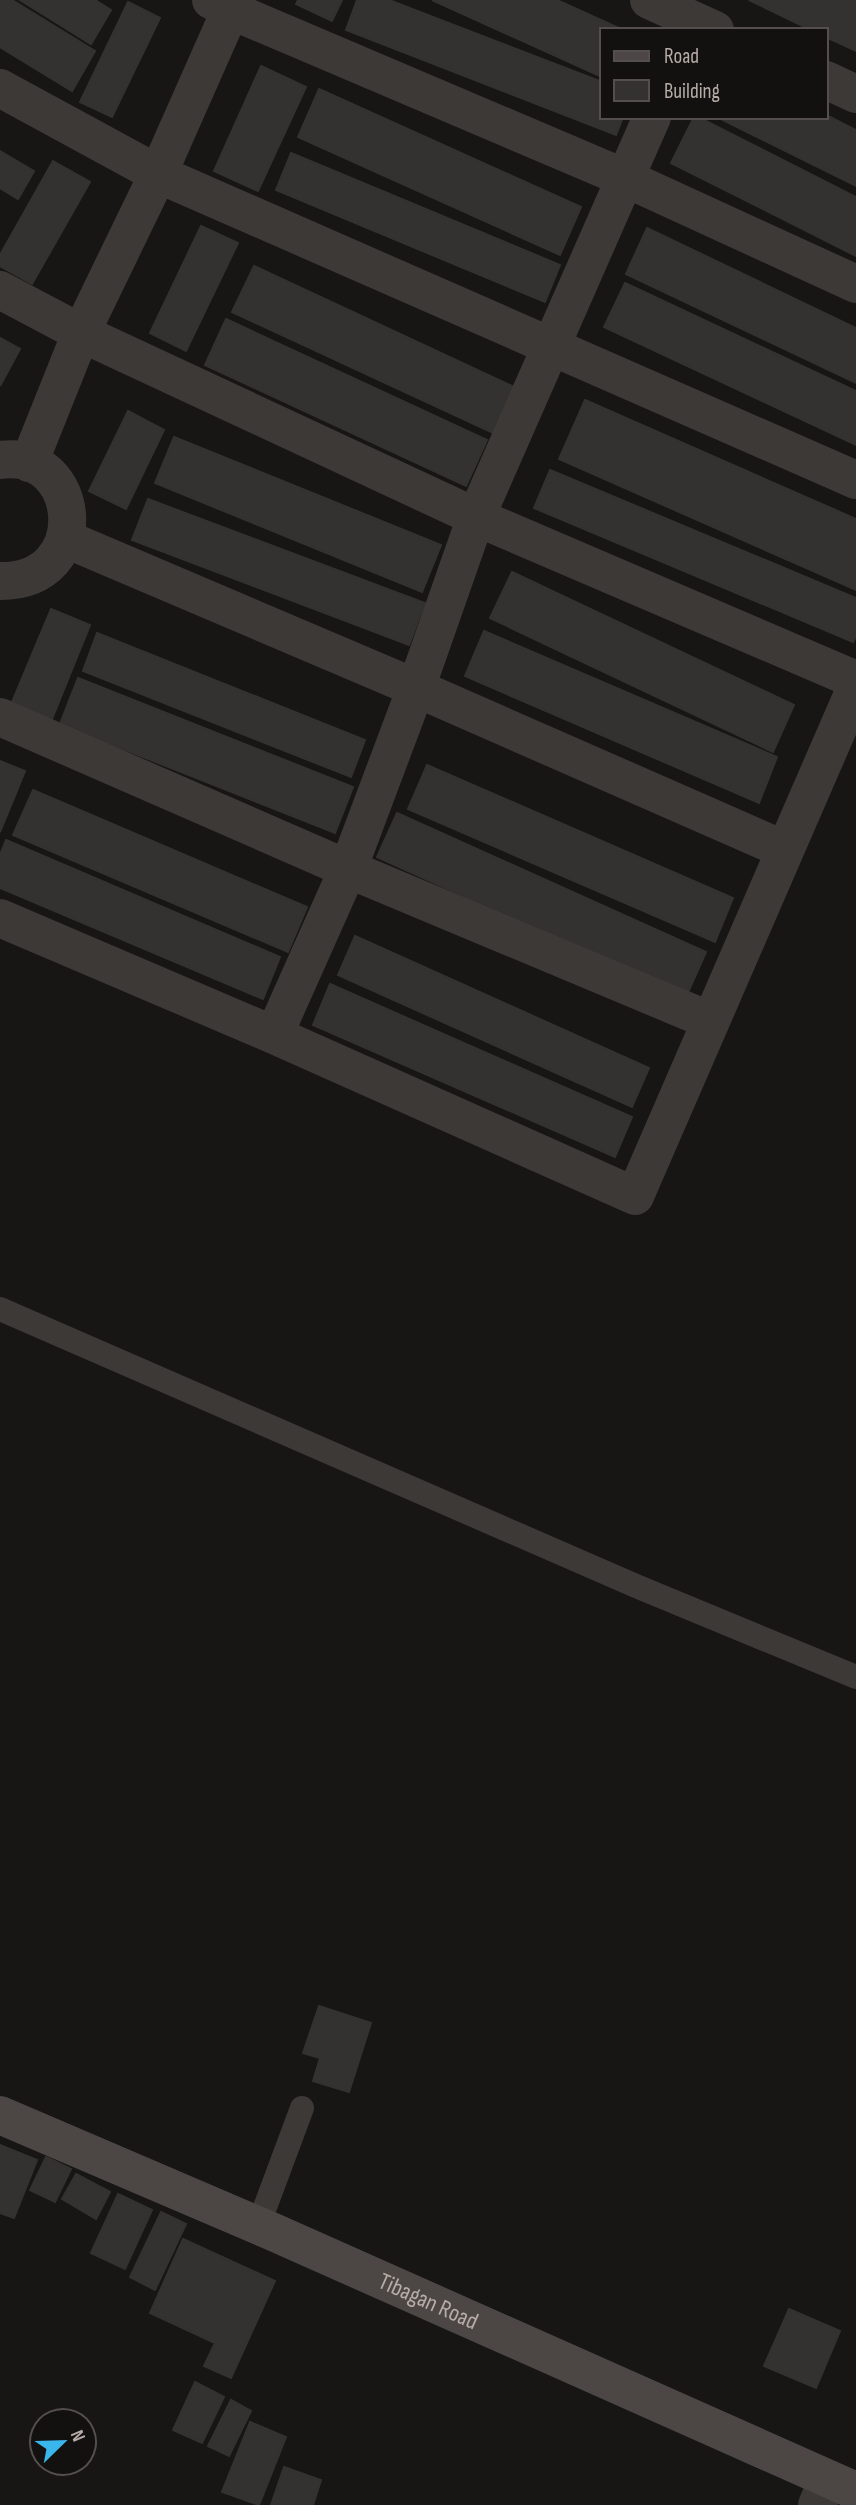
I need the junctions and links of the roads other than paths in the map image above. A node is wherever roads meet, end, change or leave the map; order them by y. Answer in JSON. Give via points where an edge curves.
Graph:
{"nodes":[{"id":1,"x":649,"y":0,"type":"edge"},
{"id":2,"x":225,"y":4,"type":"edge"},
{"id":3,"x":701,"y":20,"type":"edge"},
{"id":4,"x":828,"y":81,"type":"edge"},
{"id":5,"x":0,"y":88,"type":"edge"},
{"id":6,"x":856,"y":93,"type":"edge"},
{"id":7,"x":651,"y":119,"type":"edge"},
{"id":8,"x":158,"y":174,"type":"junction"},
{"id":9,"x":625,"y":178,"type":"junction"},
{"id":10,"x":856,"y":284,"type":"edge"},
{"id":11,"x":0,"y":290,"type":"edge"},
{"id":12,"x":81,"y":333,"type":"junction"},
{"id":13,"x":551,"y":347,"type":"junction"},
{"id":14,"x":15,"y":462,"type":"edge"},
{"id":15,"x":856,"y":480,"type":"edge"},
{"id":16,"x":476,"y":517,"type":"junction"},
{"id":17,"x":66,"y":539,"type":"junction"},
{"id":18,"x":0,"y":581,"type":"edge"},
{"id":19,"x":856,"y":680,"type":"edge"},
{"id":20,"x":856,"y":687,"type":"edge"},
{"id":21,"x":416,"y":688,"type":"junction"},
{"id":22,"x":0,"y":716,"type":"edge"},
{"id":23,"x":785,"y":850,"type":"junction"},
{"id":24,"x":348,"y":869,"type":"junction"},
{"id":25,"x":0,"y":918,"type":"edge"},
{"id":26,"x":711,"y":1021,"type":"junction"},
{"id":27,"x":274,"y":1035,"type":"junction"},
{"id":28,"x":0,"y":1309,"type":"edge"},
{"id":29,"x":856,"y":1677,"type":"edge"},
{"id":30,"x":302,"y":2108,"type":"dead end"},
{"id":31,"x":0,"y":2115,"type":"edge"},
{"id":32,"x":258,"y":2226,"type":"junction"},
{"id":33,"x":834,"y":2491,"type":"edge"}],
"edges":[{"from":1,"to":3,"type":"street"},
{"from":2,"to":8,"type":"street"},
{"from":2,"to":9,"type":"street"},
{"from":4,"to":6,"type":"street"},
{"from":5,"to":8,"type":"street"},
{"from":7,"to":9,"type":"street"},
{"from":8,"to":12,"type":"street"},
{"from":8,"to":13,"type":"street"},
{"from":9,"to":10,"type":"street"},
{"from":9,"to":13,"type":"street"},
{"from":11,"to":12,"type":"street"},
{"from":12,"to":14,"type":"street"},
{"from":12,"to":16,"type":"street"},
{"from":13,"to":15,"type":"street"},
{"from":13,"to":16,"type":"street"},
{"from":14,"to":17,"type":"street","via":[[46,473],[59,488],[67,505]]},
{"from":16,"to":19,"type":"street"},
{"from":16,"to":21,"type":"street"},
{"from":17,"to":18,"type":"street","via":[[54,561],[39,573]]},
{"from":17,"to":21,"type":"street"},
{"from":20,"to":23,"type":"street"},
{"from":21,"to":23,"type":"street"},
{"from":21,"to":24,"type":"street"},
{"from":22,"to":24,"type":"street"},
{"from":23,"to":26,"type":"street"},
{"from":24,"to":26,"type":"street"},
{"from":24,"to":27,"type":"street"},
{"from":25,"to":27,"type":"street"},
{"from":26,"to":27,"type":"street","via":[[635,1196]]},
{"from":28,"to":29,"type":"lane"},
{"from":30,"to":32,"type":"lane"},
{"from":31,"to":32,"type":"main road","name":"Tibagan Road"},
{"from":32,"to":33,"type":"main road","name":"Tibagan Road"}]}
